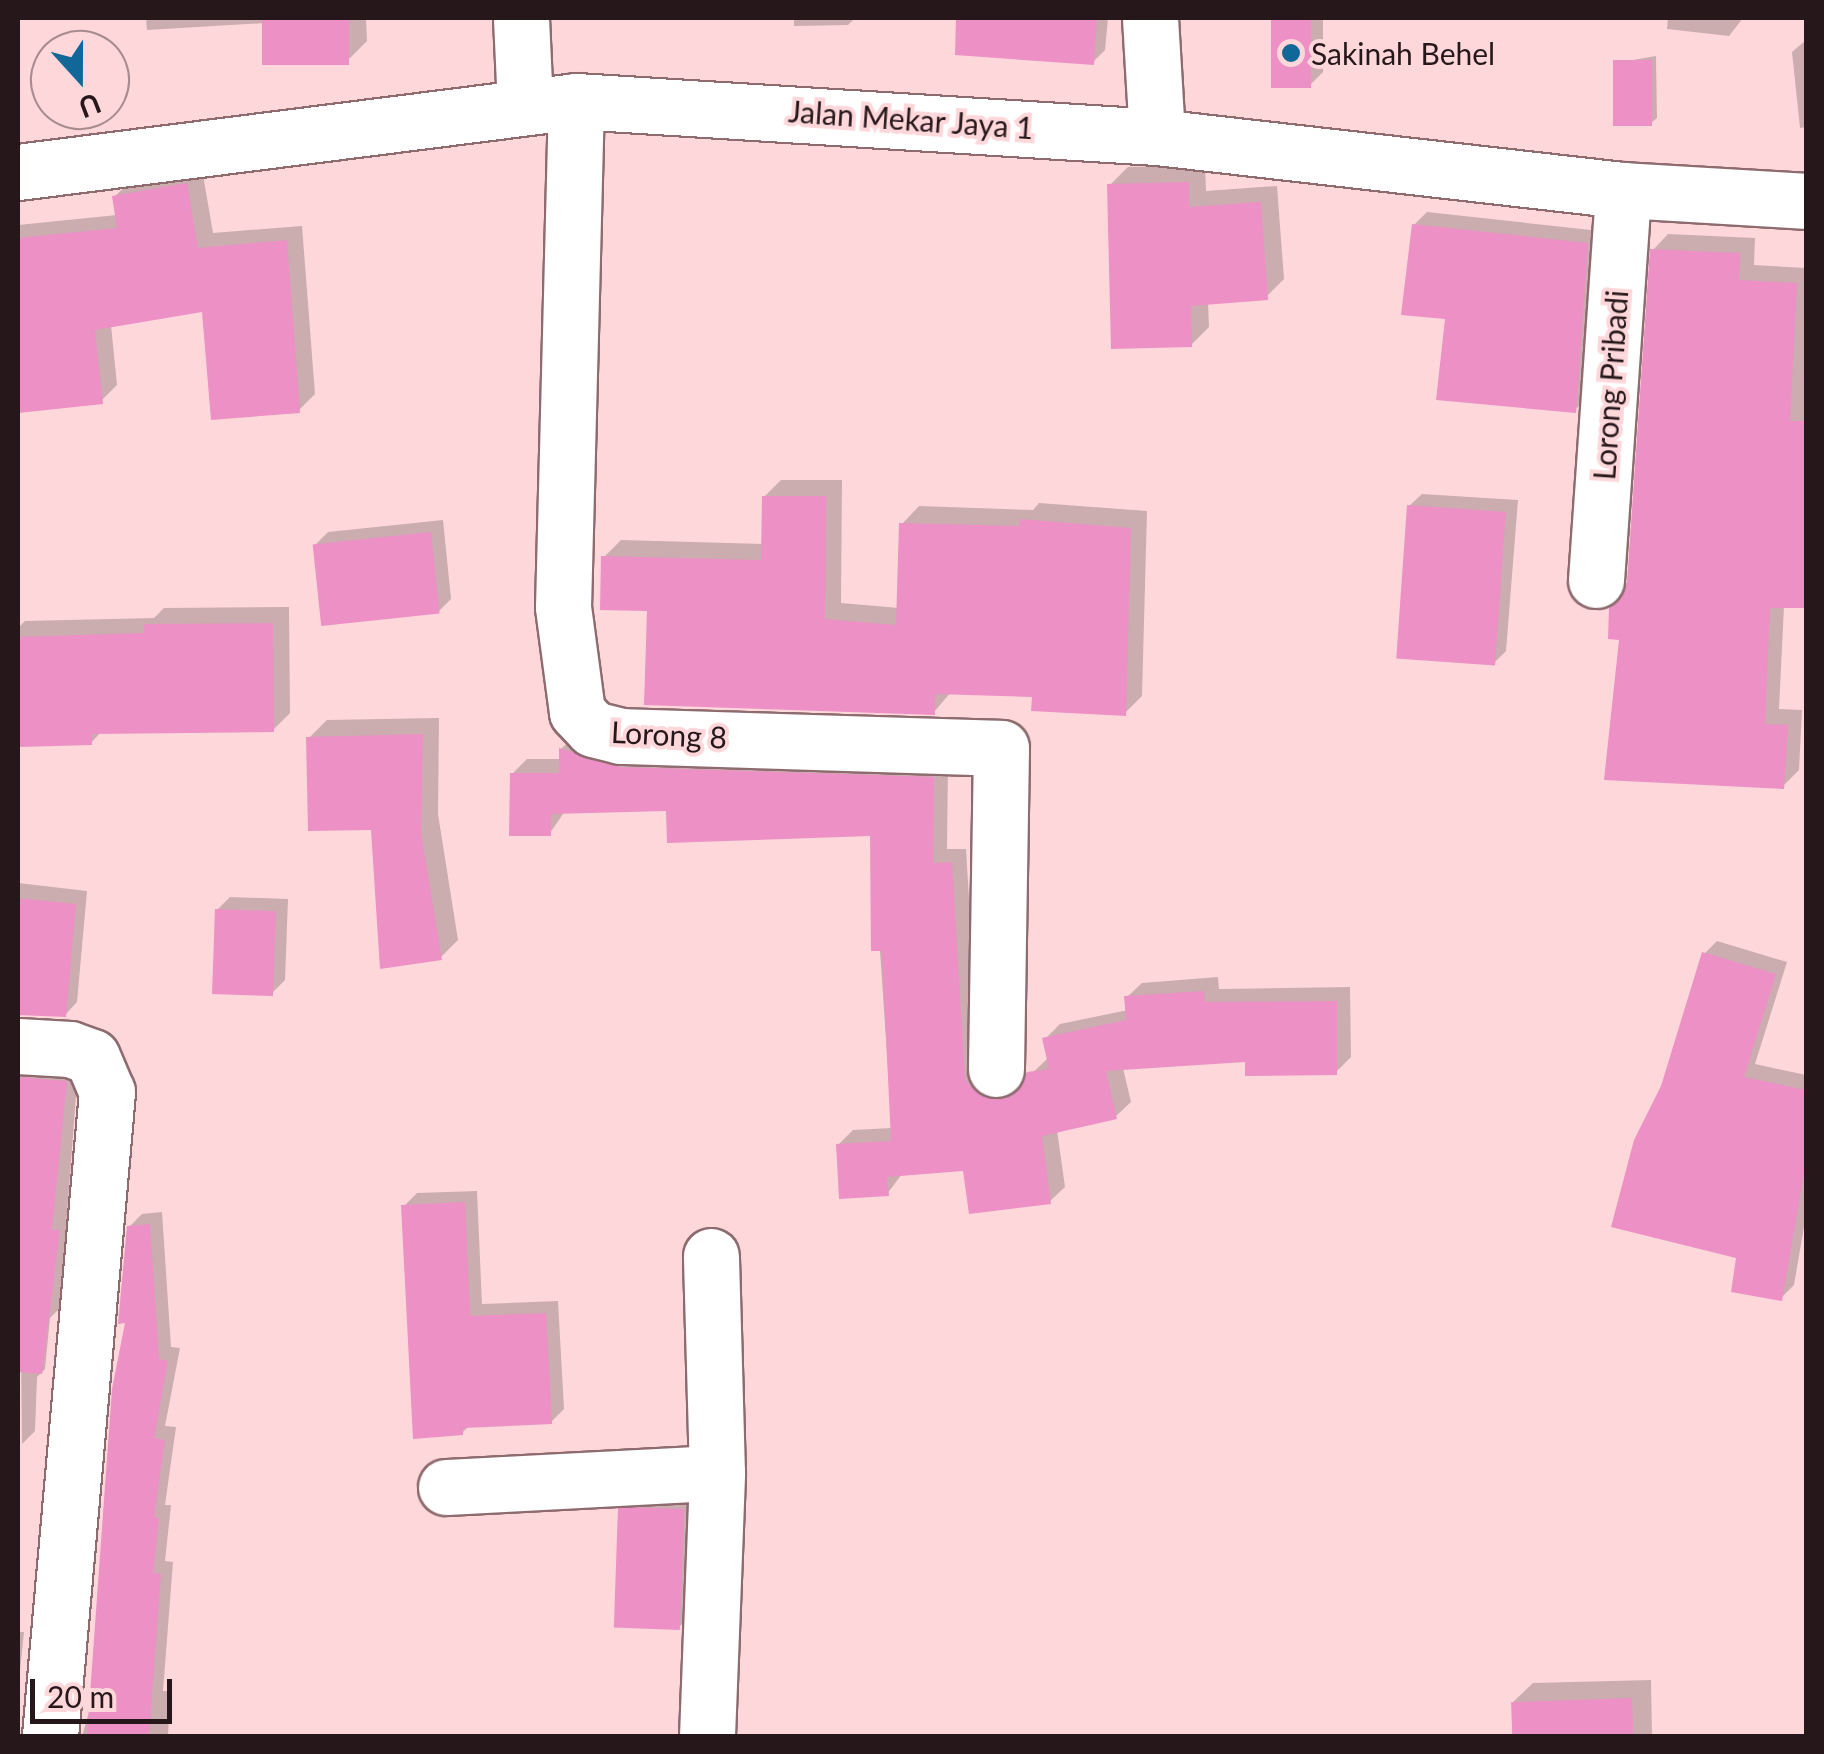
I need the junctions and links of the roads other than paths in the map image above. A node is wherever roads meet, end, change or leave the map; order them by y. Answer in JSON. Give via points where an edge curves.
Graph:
{"nodes":[{"id":1,"x":521,"y":18,"type":"edge"},
{"id":2,"x":1150,"y":18,"type":"edge"},
{"id":3,"x":550,"y":103,"type":"junction"},
{"id":4,"x":1157,"y":137,"type":"junction"},
{"id":5,"x":18,"y":172,"type":"edge"},
{"id":6,"x":1624,"y":190,"type":"junction"},
{"id":7,"x":1806,"y":201,"type":"edge"},
{"id":8,"x":1596,"y":580,"type":"dead end"},
{"id":9,"x":18,"y":1046,"type":"edge"},
{"id":10,"x":996,"y":1068,"type":"dead end"},
{"id":11,"x":711,"y":1256,"type":"dead end"},
{"id":12,"x":717,"y":1473,"type":"junction"},
{"id":13,"x":446,"y":1488,"type":"dead end"},
{"id":14,"x":50,"y":1736,"type":"edge"},
{"id":15,"x":707,"y":1736,"type":"edge"}],
"edges":[{"from":1,"to":3,"type":"street"},
{"from":2,"to":4,"type":"street"},
{"from":3,"to":4,"type":"street","name":"Jalan Mekar Jaya 1"},
{"from":3,"to":5,"type":"street","name":"Jalan Mekar Jaya 1"},
{"from":3,"to":10,"type":"street","name":"Lorong 8","via":[[564,607],[578,712],[594,729],[621,736],[1001,748]]},
{"from":4,"to":6,"type":"street","name":"Jalan Mekar Jaya 1"},
{"from":6,"to":7,"type":"street","name":"Jalan Mekar Jaya 1"},
{"from":6,"to":8,"type":"street","name":"Lorong Pribadi"},
{"from":9,"to":14,"type":"street","via":[[70,1048],[92,1057],[107,1092]]},
{"from":11,"to":12,"type":"street"},
{"from":12,"to":13,"type":"street"},
{"from":12,"to":15,"type":"street"}]}
